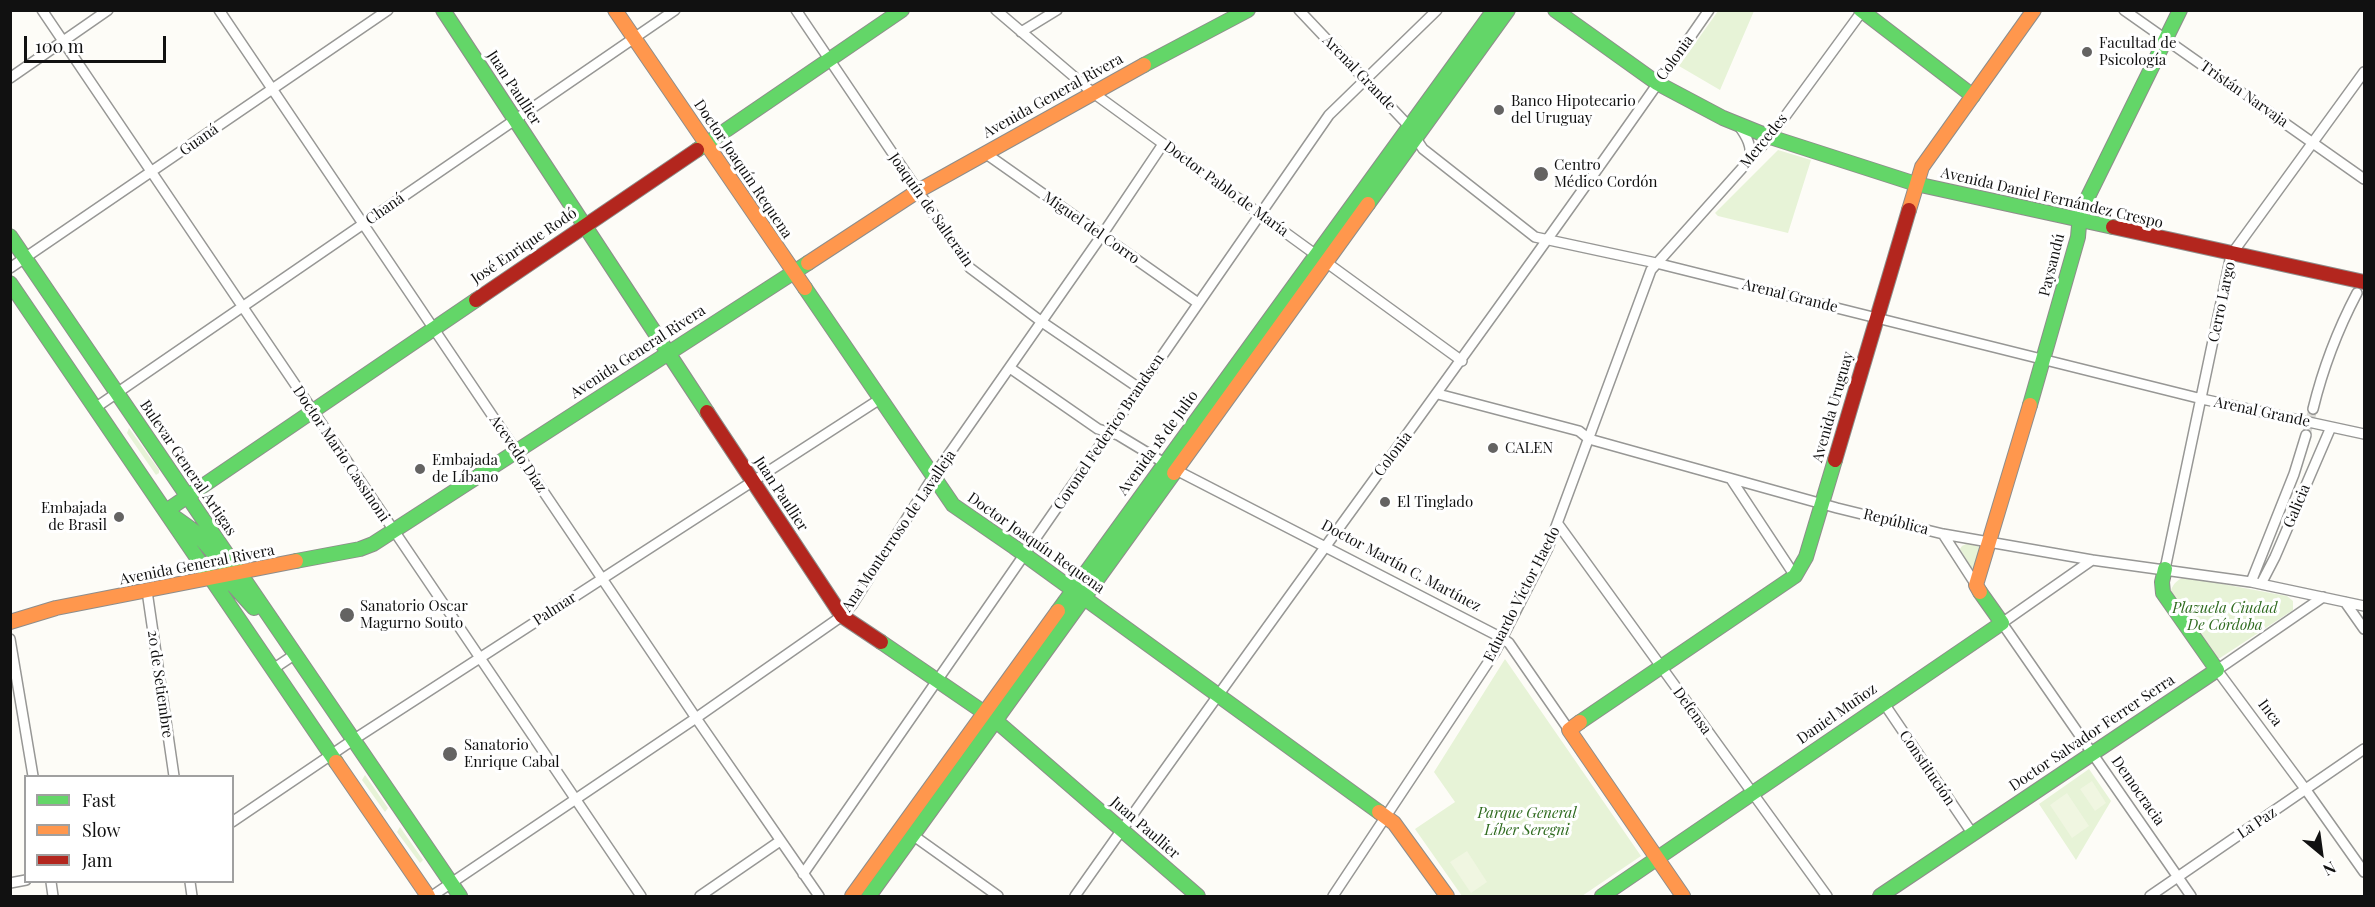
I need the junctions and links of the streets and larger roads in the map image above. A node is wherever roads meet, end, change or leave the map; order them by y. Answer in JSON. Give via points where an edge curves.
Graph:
{"nodes":[{"id":1,"x":42,"y":10,"type":"edge"},
{"id":2,"x":108,"y":10,"type":"edge"},
{"id":3,"x":219,"y":10,"type":"edge"},
{"id":4,"x":388,"y":10,"type":"edge"},
{"id":5,"x":443,"y":10,"type":"edge"},
{"id":6,"x":615,"y":10,"type":"edge"},
{"id":7,"x":675,"y":10,"type":"edge"},
{"id":8,"x":796,"y":10,"type":"edge"},
{"id":9,"x":902,"y":10,"type":"edge"},
{"id":10,"x":996,"y":10,"type":"edge"},
{"id":11,"x":1057,"y":10,"type":"edge"},
{"id":12,"x":1248,"y":10,"type":"edge"},
{"id":13,"x":1299,"y":10,"type":"edge"},
{"id":14,"x":1437,"y":10,"type":"edge"},
{"id":15,"x":1494,"y":10,"type":"edge"},
{"id":16,"x":1508,"y":10,"type":"edge"},
{"id":17,"x":1555,"y":10,"type":"edge"},
{"id":18,"x":1709,"y":10,"type":"edge"},
{"id":19,"x":2034,"y":10,"type":"edge"},
{"id":20,"x":2124,"y":10,"type":"edge"},
{"id":21,"x":2180,"y":10,"type":"edge"},
{"id":22,"x":1862,"y":11,"type":"edge"},
{"id":23,"x":1021,"y":32,"type":"junction"},
{"id":24,"x":2165,"y":38,"type":"junction"},
{"id":25,"x":634,"y":39,"type":"junction"},
{"id":26,"x":63,"y":42,"type":"junction"},
{"id":27,"x":828,"y":61,"type":"junction"},
{"id":28,"x":2364,"y":72,"type":"edge"},
{"id":29,"x":10,"y":78,"type":"edge"},
{"id":30,"x":1366,"y":80,"type":"junction"},
{"id":31,"x":1657,"y":83,"type":"junction"},
{"id":32,"x":272,"y":90,"type":"junction"},
{"id":33,"x":1092,"y":92,"type":"junction"},
{"id":34,"x":1973,"y":96,"type":"junction"},
{"id":35,"x":515,"y":119,"type":"junction"},
{"id":36,"x":1738,"y":124,"type":"junction"},
{"id":37,"x":1412,"y":134,"type":"junction"},
{"id":38,"x":1770,"y":137,"type":"junction"},
{"id":39,"x":706,"y":143,"type":"junction"},
{"id":40,"x":1163,"y":144,"type":"junction"},
{"id":41,"x":2314,"y":144,"type":"junction"},
{"id":42,"x":985,"y":153,"type":"junction"},
{"id":43,"x":1750,"y":160,"type":"junction"},
{"id":44,"x":152,"y":173,"type":"junction"},
{"id":45,"x":2364,"y":179,"type":"edge"},
{"id":46,"x":1916,"y":184,"type":"junction"},
{"id":47,"x":918,"y":191,"type":"junction"},
{"id":48,"x":1259,"y":214,"type":"junction"},
{"id":49,"x":2078,"y":220,"type":"junction"},
{"id":50,"x":363,"y":225,"type":"junction"},
{"id":51,"x":584,"y":225,"type":"junction"},
{"id":52,"x":1102,"y":235,"type":"junction"},
{"id":53,"x":10,"y":236,"type":"edge"},
{"id":54,"x":1549,"y":240,"type":"junction"},
{"id":55,"x":2231,"y":255,"type":"junction"},
{"id":56,"x":26,"y":258,"type":"junction"},
{"id":57,"x":1321,"y":258,"type":"junction"},
{"id":58,"x":1656,"y":263,"type":"junction"},
{"id":59,"x":10,"y":268,"type":"edge"},
{"id":60,"x":793,"y":271,"type":"junction"},
{"id":61,"x":10,"y":283,"type":"edge"},
{"id":62,"x":2361,"y":288,"type":"edge"},
{"id":63,"x":1198,"y":303,"type":"junction"},
{"id":64,"x":243,"y":307,"type":"junction"},
{"id":65,"x":1876,"y":317,"type":"junction"},
{"id":66,"x":1042,"y":322,"type":"junction"},
{"id":67,"x":433,"y":327,"type":"junction"},
{"id":68,"x":668,"y":352,"type":"junction"},
{"id":69,"x":2044,"y":359,"type":"junction"},
{"id":70,"x":1462,"y":361,"type":"junction"},
{"id":71,"x":1010,"y":368,"type":"junction"},
{"id":72,"x":1139,"y":388,"type":"junction"},
{"id":73,"x":117,"y":393,"type":"junction"},
{"id":74,"x":1438,"y":394,"type":"junction"},
{"id":75,"x":880,"y":399,"type":"junction"},
{"id":76,"x":2202,"y":399,"type":"junction"},
{"id":77,"x":95,"y":408,"type":"junction"},
{"id":78,"x":2313,"y":409,"type":"tunnel mouth"},
{"id":79,"x":312,"y":411,"type":"junction"},
{"id":80,"x":2331,"y":427,"type":"junction"},
{"id":81,"x":1109,"y":433,"type":"junction"},
{"id":82,"x":2364,"y":434,"type":"edge"},
{"id":83,"x":2306,"y":435,"type":"tunnel mouth"},
{"id":84,"x":1589,"y":439,"type":"junction"},
{"id":85,"x":516,"y":450,"type":"junction"},
{"id":86,"x":1170,"y":466,"type":"junction"},
{"id":87,"x":933,"y":477,"type":"junction"},
{"id":88,"x":1731,"y":479,"type":"junction"},
{"id":89,"x":753,"y":481,"type":"junction"},
{"id":90,"x":187,"y":496,"type":"junction"},
{"id":91,"x":1823,"y":504,"type":"junction"},
{"id":92,"x":166,"y":511,"type":"junction"},
{"id":93,"x":1558,"y":524,"type":"junction"},
{"id":94,"x":393,"y":531,"type":"junction"},
{"id":95,"x":1943,"y":534,"type":"junction"},
{"id":96,"x":1989,"y":542,"type":"junction"},
{"id":97,"x":1325,"y":545,"type":"junction"},
{"id":98,"x":1024,"y":554,"type":"junction"},
{"id":99,"x":2092,"y":560,"type":"junction"},
{"id":100,"x":2165,"y":569,"type":"junction"},
{"id":101,"x":240,"y":574,"type":"junction"},
{"id":102,"x":1795,"y":576,"type":"junction"},
{"id":103,"x":602,"y":578,"type":"junction"},
{"id":104,"x":212,"y":579,"type":"junction"},
{"id":105,"x":2256,"y":583,"type":"junction"},
{"id":106,"x":1976,"y":585,"type":"junction"},
{"id":107,"x":147,"y":591,"type":"junction"},
{"id":108,"x":1079,"y":594,"type":"junction"},
{"id":109,"x":2323,"y":597,"type":"junction"},
{"id":110,"x":2345,"y":602,"type":"junction"},
{"id":111,"x":2364,"y":606,"type":"edge"},
{"id":112,"x":842,"y":616,"type":"junction"},
{"id":113,"x":10,"y":622,"type":"edge"},
{"id":114,"x":2002,"y":623,"type":"junction"},
{"id":115,"x":2364,"y":629,"type":"edge"},
{"id":116,"x":1502,"y":638,"type":"junction"},
{"id":117,"x":10,"y":639,"type":"edge"},
{"id":118,"x":293,"y":652,"type":"junction"},
{"id":119,"x":479,"y":658,"type":"junction"},
{"id":120,"x":1660,"y":668,"type":"junction"},
{"id":121,"x":273,"y":669,"type":"junction"},
{"id":122,"x":2217,"y":670,"type":"junction"},
{"id":123,"x":937,"y":682,"type":"junction"},
{"id":124,"x":1217,"y":695,"type":"junction"},
{"id":125,"x":1883,"y":702,"type":"junction"},
{"id":126,"x":990,"y":717,"type":"junction"},
{"id":127,"x":696,"y":718,"type":"junction"},
{"id":128,"x":1569,"y":729,"type":"junction"},
{"id":129,"x":353,"y":740,"type":"junction"},
{"id":130,"x":2364,"y":749,"type":"edge"},
{"id":131,"x":2092,"y":753,"type":"junction"},
{"id":132,"x":331,"y":755,"type":"junction"},
{"id":133,"x":33,"y":775,"type":"edge"},
{"id":134,"x":174,"y":775,"type":"edge"},
{"id":135,"x":2306,"y":790,"type":"junction"},
{"id":136,"x":1752,"y":794,"type":"junction"},
{"id":137,"x":575,"y":800,"type":"junction"},
{"id":138,"x":1386,"y":818,"type":"junction"},
{"id":139,"x":234,"y":821,"type":"edge"},
{"id":140,"x":1122,"y":829,"type":"junction"},
{"id":141,"x":1972,"y":833,"type":"junction"},
{"id":142,"x":914,"y":836,"type":"junction"},
{"id":143,"x":780,"y":841,"type":"junction"},
{"id":144,"x":1657,"y":860,"type":"junction"},
{"id":145,"x":2364,"y":872,"type":"edge"},
{"id":146,"x":803,"y":874,"type":"junction"},
{"id":147,"x":2178,"y":878,"type":"junction"},
{"id":148,"x":451,"y":884,"type":"junction"},
{"id":149,"x":430,"y":897,"type":"edge"},
{"id":150,"x":460,"y":897,"type":"edge"},
{"id":151,"x":640,"y":897,"type":"edge"},
{"id":152,"x":700,"y":897,"type":"edge"},
{"id":153,"x":819,"y":897,"type":"edge"},
{"id":154,"x":852,"y":897,"type":"edge"},
{"id":155,"x":869,"y":897,"type":"edge"},
{"id":156,"x":998,"y":897,"type":"edge"},
{"id":157,"x":1075,"y":897,"type":"edge"},
{"id":158,"x":1198,"y":897,"type":"edge"},
{"id":159,"x":1333,"y":897,"type":"edge"},
{"id":160,"x":1447,"y":897,"type":"edge"},
{"id":161,"x":1602,"y":897,"type":"edge"},
{"id":162,"x":1683,"y":897,"type":"edge"},
{"id":163,"x":1827,"y":897,"type":"edge"},
{"id":164,"x":1881,"y":897,"type":"edge"},
{"id":165,"x":2150,"y":897,"type":"edge"},
{"id":166,"x":2191,"y":897,"type":"edge"}],
"edges":[{"from":1,"to":26,"type":"street","name":"Doctor Mario Cassinoni"},
{"from":2,"to":26,"type":"street"},
{"from":3,"to":32,"type":"street","name":"Acevedo Díaz"},
{"from":4,"to":32,"type":"street","name":"Guaná"},
{"from":5,"to":35,"type":"street","name":"Juan Paullier"},
{"from":6,"to":25,"type":"street","name":"Doctor Joaquín Requena"},
{"from":7,"to":25,"type":"street","name":"Chaná"},
{"from":8,"to":27,"type":"street","name":"Joaquín de Salterain"},
{"from":9,"to":27,"type":"street","name":"José Enrique Rodó"},
{"from":10,"to":23,"type":"street","name":"Doctor Pablo de María"},
{"from":11,"to":23,"type":"street"},
{"from":12,"to":33,"type":"street","name":"Avenida General Rivera"},
{"from":13,"to":30,"type":"street","name":"Arenal Grande"},
{"from":14,"to":30,"type":"street","name":"Coronel Federico Brandsen"},
{"from":15,"to":37,"type":"street","name":"Avenida 18 de Julio"},
{"from":16,"to":37,"type":"street","name":"Avenida 18 de Julio"},
{"from":17,"to":31,"type":"street","name":"Avenida Daniel Fernández Crespo"},
{"from":18,"to":31,"type":"street","name":"Colonia"},
{"from":19,"to":34,"type":"street","name":"Avenida Uruguay"},
{"from":20,"to":24,"type":"street","name":"Tristán Narvaja"},
{"from":21,"to":24,"type":"street","name":"Paysandú"},
{"from":22,"to":34,"type":"street"},
{"from":22,"to":38,"type":"street","name":"Mercedes"},
{"from":23,"to":33,"type":"street","name":"Doctor Pablo de María"},
{"from":24,"to":41,"type":"street","name":"Tristán Narvaja"},
{"from":24,"to":49,"type":"street","name":"Paysandú"},
{"from":25,"to":35,"type":"street","name":"Chaná"},
{"from":25,"to":39,"type":"street","name":"Doctor Joaquín Requena"},
{"from":26,"to":29,"type":"street"},
{"from":26,"to":44,"type":"street","name":"Doctor Mario Cassinoni"},
{"from":27,"to":39,"type":"street","name":"José Enrique Rodó"},
{"from":27,"to":47,"type":"street","name":"Joaquín de Salterain"},
{"from":28,"to":41,"type":"street","name":"Cerro Largo"},
{"from":30,"to":37,"type":"street","name":"Arenal Grande"},
{"from":30,"to":48,"type":"street","name":"Coronel Federico Brandsen","via":[[1329,115]]},
{"from":31,"to":36,"type":"street","name":"Avenida Daniel Fernández Crespo"},
{"from":31,"to":54,"type":"street","name":"Colonia"},
{"from":32,"to":44,"type":"street","name":"Guaná"},
{"from":32,"to":50,"type":"street","name":"Acevedo Díaz"},
{"from":33,"to":40,"type":"street","name":"Doctor Pablo de María"},
{"from":33,"to":42,"type":"street","name":"Avenida General Rivera"},
{"from":34,"to":46,"type":"street","name":"Avenida Uruguay","via":[[1922,167]]},
{"from":35,"to":50,"type":"street","name":"Chaná"},
{"from":35,"to":51,"type":"street","name":"Juan Paullier"},
{"from":36,"to":38,"type":"street","name":"Avenida Daniel Fernández Crespo"},
{"from":36,"to":43,"type":"street","via":[[1748,140]]},
{"from":37,"to":54,"type":"street","name":"Arenal Grande","via":[[1423,149],[1531,235]]},
{"from":37,"to":57,"type":"street","name":"Avenida 18 de Julio"},
{"from":38,"to":43,"type":"street","name":"Mercedes"},
{"from":38,"to":46,"type":"street","name":"Avenida Daniel Fernández Crespo"},
{"from":39,"to":51,"type":"street","name":"José Enrique Rodó"},
{"from":39,"to":60,"type":"street","name":"Doctor Joaquín Requena"},
{"from":40,"to":48,"type":"street","name":"Doctor Pablo de María"},
{"from":40,"to":52,"type":"street","name":"Ana Monterroso de Lavalleja"},
{"from":41,"to":45,"type":"street","name":"Tristán Narvaja"},
{"from":41,"to":55,"type":"street","name":"Cerro Largo"},
{"from":42,"to":47,"type":"street","name":"Avenida General Rivera"},
{"from":42,"to":52,"type":"street","name":"Miguel del Corro"},
{"from":43,"to":58,"type":"street","name":"Mercedes"},
{"from":44,"to":56,"type":"street","name":"Guaná"},
{"from":44,"to":64,"type":"street","name":"Doctor Mario Cassinoni"},
{"from":46,"to":49,"type":"street","name":"Avenida Daniel Fernández Crespo"},
{"from":46,"to":65,"type":"street","name":"Avenida Uruguay"},
{"from":47,"to":60,"type":"street","name":"Avenida General Rivera"},
{"from":47,"to":66,"type":"street","name":"Joaquín de Salterain","via":[[975,273]]},
{"from":48,"to":57,"type":"street","name":"Doctor Pablo de María"},
{"from":48,"to":63,"type":"street","name":"Coronel Federico Brandsen"},
{"from":49,"to":55,"type":"street","name":"Avenida Daniel Fernández Crespo"},
{"from":49,"to":69,"type":"street","name":"Paysandú","via":[[2078,237]]},
{"from":50,"to":64,"type":"street","name":"Chaná"},
{"from":50,"to":67,"type":"street","name":"Acevedo Díaz"},
{"from":51,"to":67,"type":"street","name":"José Enrique Rodó"},
{"from":51,"to":68,"type":"street","name":"Juan Paullier"},
{"from":52,"to":63,"type":"street","name":"Miguel del Corro"},
{"from":52,"to":66,"type":"street","name":"Ana Monterroso de Lavalleja"},
{"from":53,"to":56,"type":"street","name":"Bulevar General Artigas"},
{"from":54,"to":58,"type":"street","name":"Arenal Grande"},
{"from":54,"to":70,"type":"street","name":"Colonia"},
{"from":55,"to":62,"type":"street","name":"Avenida Daniel Fernández Crespo"},
{"from":55,"to":76,"type":"street","name":"Cerro Largo"},
{"from":56,"to":59,"type":"street","name":"Guaná"},
{"from":56,"to":73,"type":"street","name":"Bulevar General Artigas"},
{"from":57,"to":70,"type":"street","name":"Doctor Pablo de María"},
{"from":57,"to":86,"type":"street","name":"Avenida 18 de Julio"},
{"from":58,"to":65,"type":"street","name":"Arenal Grande"},
{"from":58,"to":84,"type":"street","name":"Eduardo Víctor Haedo"},
{"from":60,"to":68,"type":"street","name":"Avenida General Rivera"},
{"from":60,"to":75,"type":"street","name":"Doctor Joaquín Requena"},
{"from":61,"to":77,"type":"street"},
{"from":62,"to":78,"type":"street","via":[[2338,328]]},
{"from":63,"to":72,"type":"street","name":"Coronel Federico Brandsen"},
{"from":64,"to":73,"type":"street","name":"Chaná"},
{"from":64,"to":79,"type":"street","name":"Doctor Mario Cassinoni"},
{"from":65,"to":69,"type":"street","name":"Arenal Grande"},
{"from":65,"to":91,"type":"street","name":"Avenida Uruguay"},
{"from":66,"to":71,"type":"street","name":"Ana Monterroso de Lavalleja"},
{"from":66,"to":72,"type":"street","name":"Joaquín de Salterain"},
{"from":67,"to":79,"type":"street","name":"José Enrique Rodó"},
{"from":67,"to":85,"type":"street","name":"Acevedo Díaz"},
{"from":68,"to":85,"type":"street","name":"Avenida General Rivera"},
{"from":68,"to":89,"type":"street","name":"Juan Paullier"},
{"from":69,"to":76,"type":"street","name":"Arenal Grande"},
{"from":69,"to":96,"type":"street","name":"Paysandú"},
{"from":70,"to":74,"type":"street","name":"Colonia"},
{"from":71,"to":81,"type":"street","name":"Doctor Martín C. Martínez"},
{"from":71,"to":87,"type":"street","name":"Ana Monterroso de Lavalleja"},
{"from":72,"to":81,"type":"street","name":"Coronel Federico Brandsen"},
{"from":73,"to":77,"type":"street","name":"Chaná"},
{"from":73,"to":90,"type":"street","name":"Bulevar General Artigas"},
{"from":74,"to":84,"type":"street","name":"República","via":[[1579,431]]},
{"from":74,"to":97,"type":"street","name":"Colonia"},
{"from":75,"to":87,"type":"street","name":"Doctor Joaquín Requena"},
{"from":75,"to":89,"type":"street","name":"Palmar"},
{"from":76,"to":80,"type":"street","name":"Arenal Grande"},
{"from":76,"to":100,"type":"street","name":"Cerro Largo"},
{"from":77,"to":92,"type":"street"},
{"from":79,"to":90,"type":"street","name":"José Enrique Rodó"},
{"from":79,"to":94,"type":"street","name":"Doctor Mario Cassinoni"},
{"from":80,"to":82,"type":"street","name":"Arenal Grande"},
{"from":80,"to":105,"type":"street","name":"Galicia","via":[[2283,539]]},
{"from":81,"to":86,"type":"street","name":"Doctor Martín C. Martínez"},
{"from":81,"to":98,"type":"street","name":"Coronel Federico Brandsen"},
{"from":83,"to":105,"type":"street","name":"Galicia"},
{"from":84,"to":88,"type":"street","name":"República"},
{"from":84,"to":93,"type":"street","name":"Eduardo Víctor Haedo"},
{"from":85,"to":94,"type":"street","name":"Avenida General Rivera"},
{"from":85,"to":103,"type":"street","name":"Acevedo Díaz"},
{"from":86,"to":97,"type":"street","name":"Doctor Martín C. Martínez"},
{"from":86,"to":108,"type":"street","name":"Avenida 18 de Julio"},
{"from":87,"to":98,"type":"street","name":"Doctor Joaquín Requena","via":[[959,512]]},
{"from":87,"to":112,"type":"street","name":"Ana Monterroso de Lavalleja"},
{"from":88,"to":91,"type":"street","name":"República"},
{"from":88,"to":102,"type":"street"},
{"from":89,"to":103,"type":"street","name":"Palmar"},
{"from":89,"to":112,"type":"street","name":"Juan Paullier"},
{"from":90,"to":92,"type":"street","name":"José Enrique Rodó"},
{"from":90,"to":101,"type":"street","name":"Bulevar General Artigas"},
{"from":91,"to":95,"type":"street","name":"República"},
{"from":91,"to":102,"type":"street","name":"Avenida Uruguay","via":[[1806,557]]},
{"from":92,"to":101,"type":"street","via":[[194,531],[224,565]]},
{"from":92,"to":104,"type":"street"},
{"from":93,"to":116,"type":"street","name":"Eduardo Víctor Haedo"},
{"from":93,"to":120,"type":"street","name":"Defensa"},
{"from":94,"to":101,"type":"street","name":"Avenida General Rivera","via":[[360,549]]},
{"from":94,"to":119,"type":"street","name":"Doctor Mario Cassinoni"},
{"from":95,"to":96,"type":"street","name":"República"},
{"from":95,"to":106,"type":"street","name":"Democracia"},
{"from":96,"to":99,"type":"street","name":"República"},
{"from":96,"to":106,"type":"street"},
{"from":97,"to":116,"type":"street","name":"Doctor Martín C. Martínez"},
{"from":97,"to":124,"type":"street","name":"Colonia"},
{"from":98,"to":108,"type":"street","name":"Doctor Joaquín Requena"},
{"from":98,"to":123,"type":"street","name":"Coronel Federico Brandsen"},
{"from":99,"to":100,"type":"street","name":"República"},
{"from":99,"to":114,"type":"street","name":"Daniel Muñoz"},
{"from":100,"to":105,"type":"street","name":"República"},
{"from":100,"to":122,"type":"street","name":"Inca","via":[[2163,593]]},
{"from":101,"to":104,"type":"street","name":"Avenida General Rivera"},
{"from":101,"to":118,"type":"street","name":"Bulevar General Artigas"},
{"from":102,"to":120,"type":"street","name":"Avenida Uruguay"},
{"from":103,"to":119,"type":"street","name":"Palmar"},
{"from":103,"to":127,"type":"street","name":"Acevedo Díaz"},
{"from":104,"to":107,"type":"street","name":"Avenida General Rivera"},
{"from":104,"to":118,"type":"street","via":[[234,586],[279,641]]},
{"from":104,"to":121,"type":"street"},
{"from":105,"to":109,"type":"street","name":"República"},
{"from":106,"to":114,"type":"street","name":"Democracia"},
{"from":107,"to":113,"type":"street","name":"Avenida General Rivera","via":[[56,608]]},
{"from":107,"to":134,"type":"street","name":"20 de Setiembre"},
{"from":108,"to":124,"type":"street","name":"Doctor Joaquín Requena"},
{"from":108,"to":126,"type":"street","name":"Avenida 18 de Julio"},
{"from":109,"to":110,"type":"street","name":"República"},
{"from":109,"to":122,"type":"street","name":"Doctor Salvador Ferrer Serra"},
{"from":110,"to":111,"type":"street","name":"República"},
{"from":110,"to":115,"type":"street"},
{"from":112,"to":123,"type":"street","name":"Juan Paullier"},
{"from":112,"to":127,"type":"street","name":"Ana Monterroso de Lavalleja"},
{"from":114,"to":125,"type":"street","name":"Daniel Muñoz"},
{"from":114,"to":131,"type":"street","name":"Democracia"},
{"from":116,"to":128,"type":"street","name":"Doctor Martín C. Martínez"},
{"from":116,"to":138,"type":"street","name":"Eduardo Víctor Haedo"},
{"from":117,"to":133,"type":"street"},
{"from":118,"to":121,"type":"street"},
{"from":118,"to":129,"type":"street","name":"Bulevar General Artigas"},
{"from":119,"to":129,"type":"street","name":"Palmar"},
{"from":119,"to":137,"type":"street","name":"Doctor Mario Cassinoni"},
{"from":120,"to":128,"type":"street","name":"Avenida Uruguay"},
{"from":120,"to":136,"type":"street","name":"Defensa"},
{"from":121,"to":132,"type":"street"},
{"from":122,"to":131,"type":"street","name":"Doctor Salvador Ferrer Serra"},
{"from":122,"to":135,"type":"street","name":"Inca"},
{"from":123,"to":126,"type":"street","name":"Juan Paullier"},
{"from":123,"to":146,"type":"street","name":"Coronel Federico Brandsen"},
{"from":124,"to":138,"type":"street","name":"Doctor Joaquín Requena"},
{"from":124,"to":140,"type":"street","name":"Colonia"},
{"from":125,"to":136,"type":"street","name":"Daniel Muñoz"},
{"from":125,"to":141,"type":"street","name":"Constitución"},
{"from":126,"to":140,"type":"street","name":"Juan Paullier"},
{"from":126,"to":142,"type":"street","name":"Avenida 18 de Julio"},
{"from":126,"to":154,"type":"street","name":"Avenida 18 de Julio"},
{"from":127,"to":137,"type":"street","name":"Ana Monterroso de Lavalleja"},
{"from":127,"to":143,"type":"street","name":"Acevedo Díaz"},
{"from":128,"to":144,"type":"street","name":"Doctor Martín C. Martínez"},
{"from":129,"to":132,"type":"street","name":"Palmar"},
{"from":129,"to":148,"type":"street","name":"Bulevar General Artigas"},
{"from":130,"to":135,"type":"street","name":"La Paz"},
{"from":131,"to":141,"type":"street","name":"Doctor Salvador Ferrer Serra"},
{"from":131,"to":147,"type":"street","name":"Democracia"},
{"from":132,"to":139,"type":"street","name":"Palmar"},
{"from":132,"to":149,"type":"street"},
{"from":135,"to":145,"type":"street","name":"Inca"},
{"from":135,"to":147,"type":"street","name":"La Paz"},
{"from":136,"to":144,"type":"street","name":"Daniel Muñoz"},
{"from":136,"to":163,"type":"street","name":"Defensa"},
{"from":137,"to":148,"type":"street","name":"Ana Monterroso de Lavalleja"},
{"from":137,"to":151,"type":"street","name":"Doctor Mario Cassinoni"},
{"from":138,"to":159,"type":"street","name":"Eduardo Víctor Haedo"},
{"from":138,"to":160,"type":"street","name":"Doctor Joaquín Requena","via":[[1398,827]]},
{"from":140,"to":157,"type":"street","name":"Colonia"},
{"from":140,"to":158,"type":"street","name":"Juan Paullier"},
{"from":141,"to":164,"type":"street","name":"Doctor Salvador Ferrer Serra"},
{"from":142,"to":155,"type":"street","name":"Avenida 18 de Julio"},
{"from":142,"to":156,"type":"street"},
{"from":143,"to":146,"type":"street","name":"Acevedo Díaz"},
{"from":143,"to":152,"type":"street"},
{"from":144,"to":161,"type":"street","name":"Daniel Muñoz"},
{"from":144,"to":162,"type":"street","name":"Doctor Martín C. Martínez"},
{"from":146,"to":153,"type":"street","name":"Acevedo Díaz"},
{"from":147,"to":165,"type":"street","name":"La Paz"},
{"from":147,"to":166,"type":"street","name":"Democracia"},
{"from":148,"to":149,"type":"street","name":"Ana Monterroso de Lavalleja"},
{"from":148,"to":150,"type":"street","name":"Bulevar General Artigas"}]}
